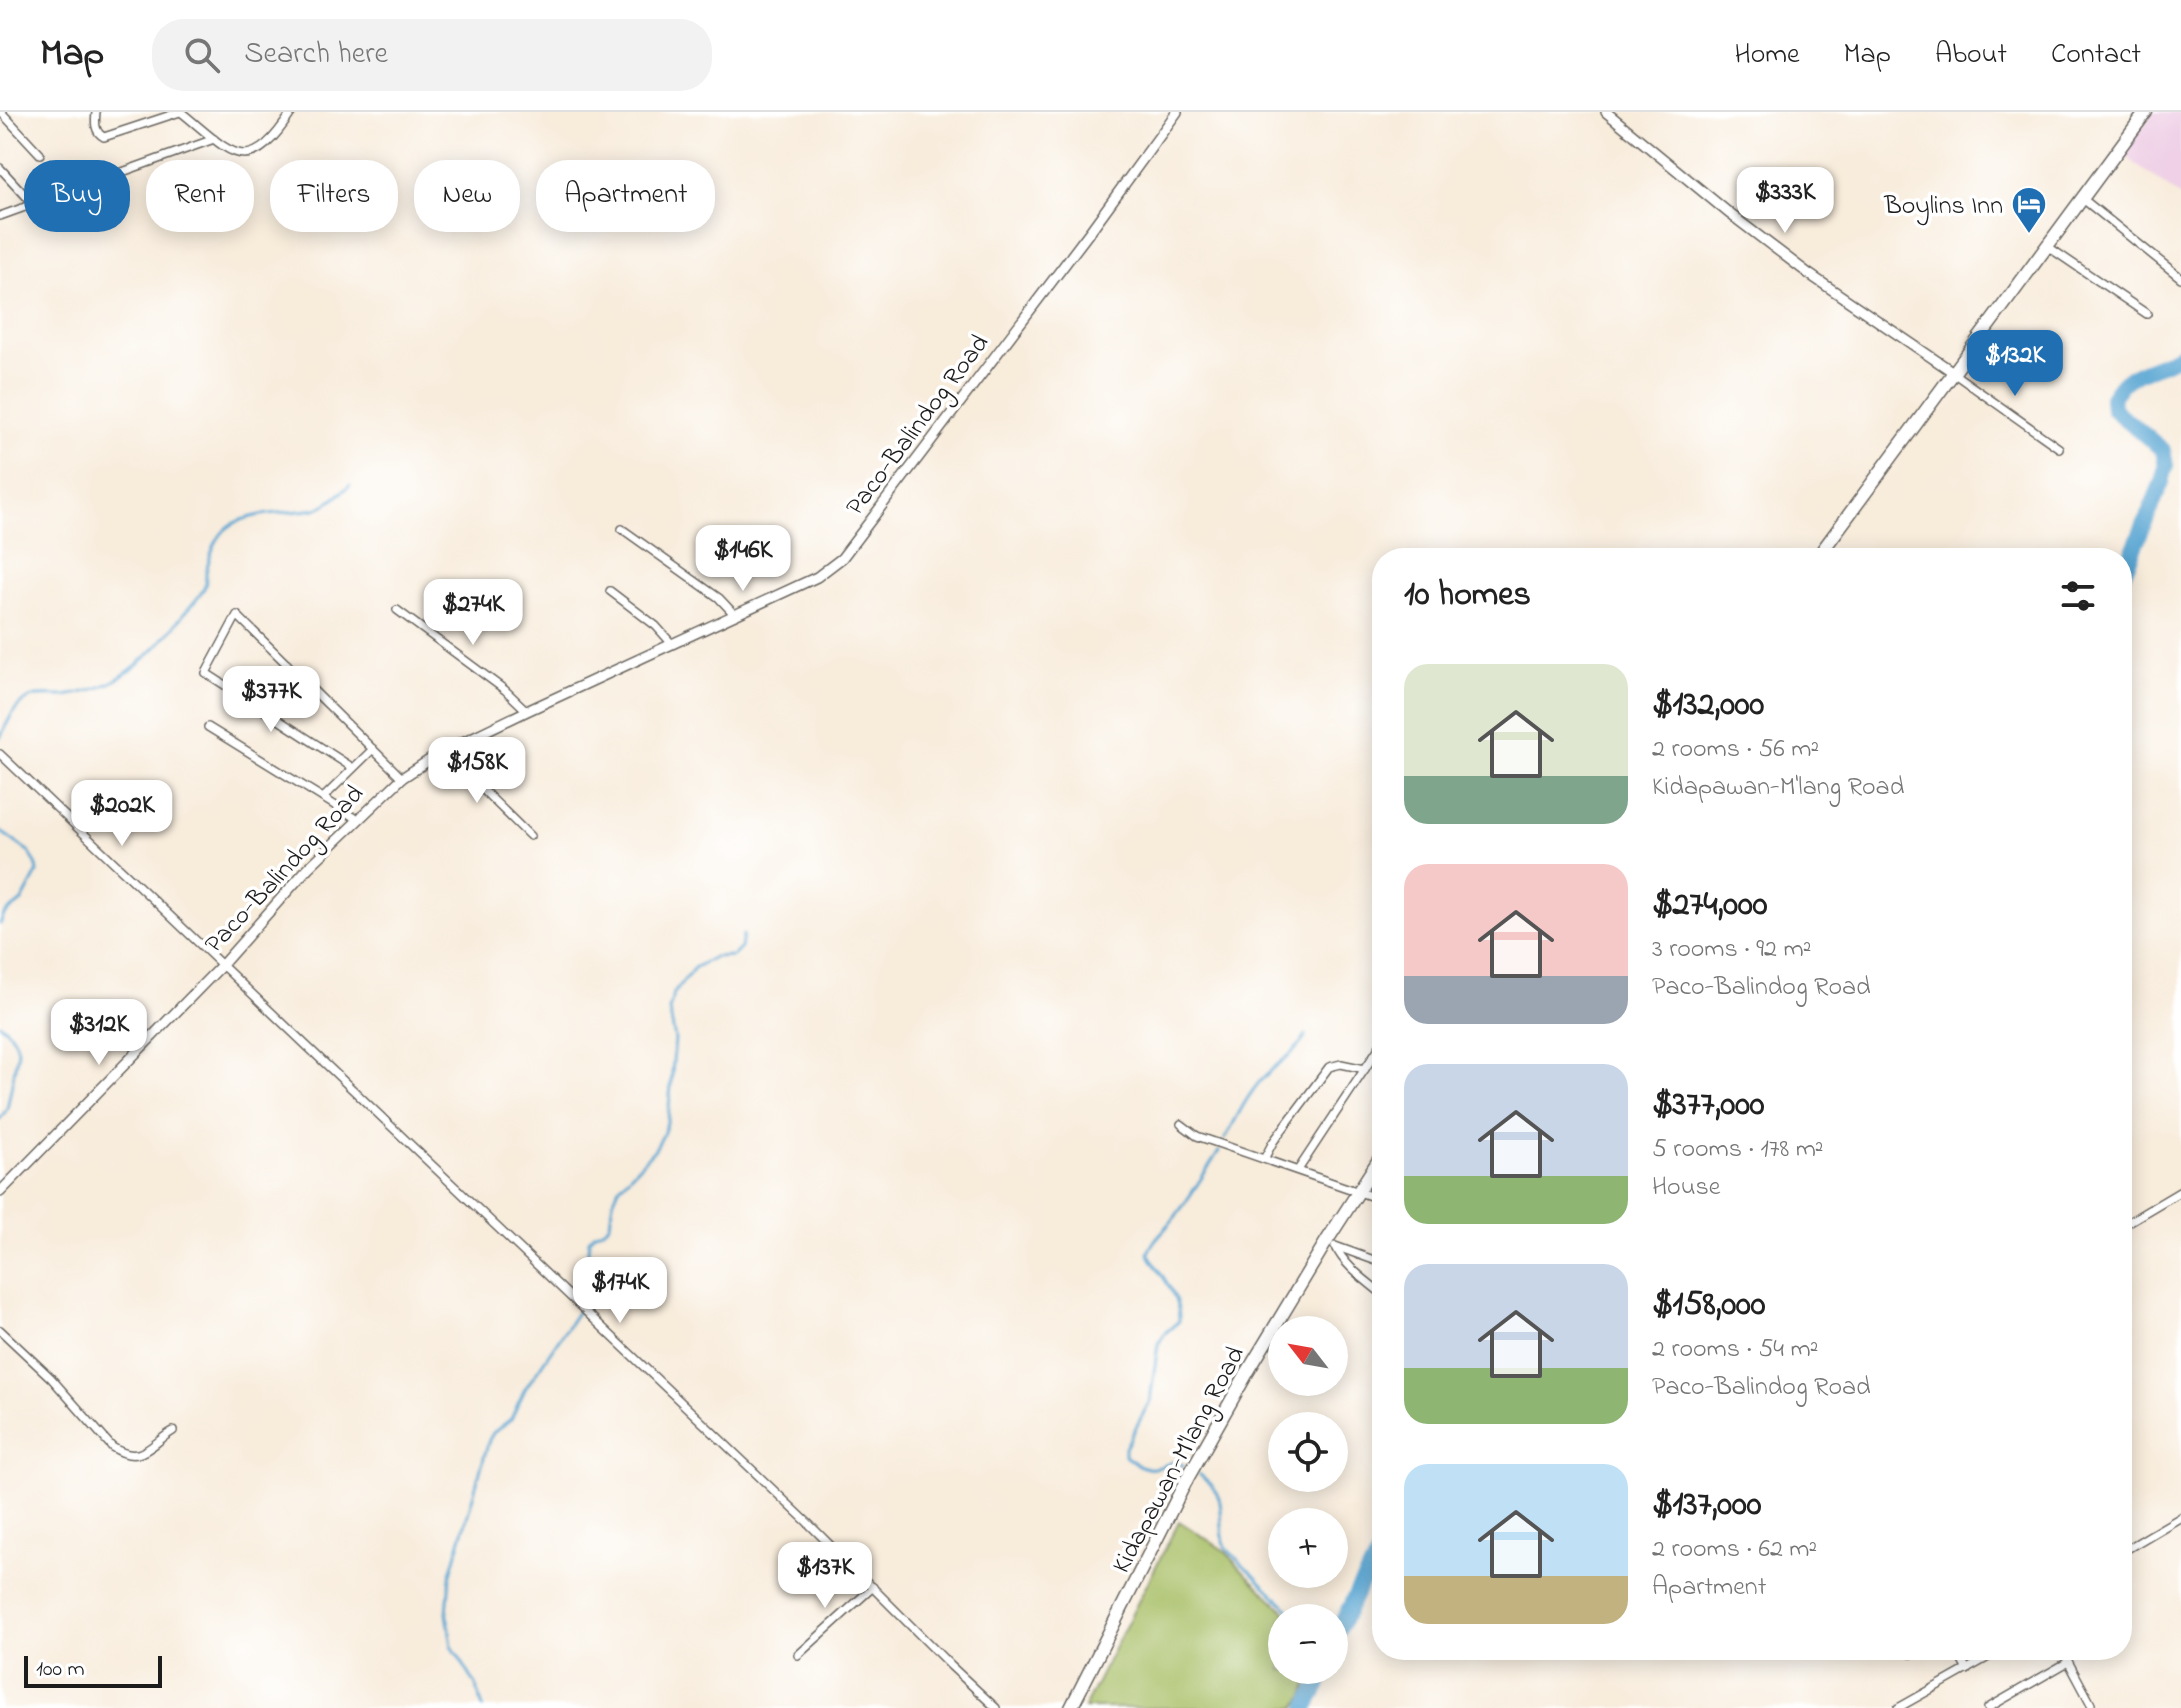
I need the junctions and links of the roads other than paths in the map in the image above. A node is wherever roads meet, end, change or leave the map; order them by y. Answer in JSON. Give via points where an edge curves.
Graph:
{"nodes":[{"id":1,"x":96,"y":112,"type":"edge"},
{"id":2,"x":180,"y":112,"type":"edge"},
{"id":3,"x":292,"y":112,"type":"edge"},
{"id":4,"x":1177,"y":112,"type":"edge"},
{"id":5,"x":1606,"y":112,"type":"edge"},
{"id":6,"x":2146,"y":112,"type":"edge"},
{"id":7,"x":4,"y":113,"type":"edge"},
{"id":8,"x":214,"y":139,"type":"junction"},
{"id":9,"x":40,"y":154,"type":"dead end"},
{"id":10,"x":0,"y":168,"type":"edge"},
{"id":11,"x":130,"y":170,"type":"edge"},
{"id":12,"x":24,"y":194,"type":"edge"},
{"id":13,"x":2083,"y":199,"type":"junction"},
{"id":14,"x":24,"y":208,"type":"edge"},
{"id":15,"x":0,"y":216,"type":"edge"},
{"id":16,"x":2047,"y":246,"type":"junction"},
{"id":17,"x":2181,"y":278,"type":"edge"},
{"id":18,"x":2147,"y":314,"type":"dead end"},
{"id":19,"x":1953,"y":372,"type":"junction"},
{"id":20,"x":2059,"y":448,"type":"dead end"},
{"id":21,"x":622,"y":529,"type":"dead end"},
{"id":22,"x":1824,"y":548,"type":"edge"},
{"id":23,"x":610,"y":591,"type":"dead end"},
{"id":24,"x":397,"y":610,"type":"dead end"},
{"id":25,"x":735,"y":615,"type":"junction"},
{"id":26,"x":672,"y":644,"type":"junction"},
{"id":27,"x":287,"y":664,"type":"junction"},
{"id":28,"x":253,"y":703,"type":"junction"},
{"id":29,"x":527,"y":711,"type":"junction"},
{"id":30,"x":208,"y":727,"type":"dead end"},
{"id":31,"x":373,"y":749,"type":"junction"},
{"id":32,"x":440,"y":753,"type":"junction"},
{"id":33,"x":0,"y":754,"type":"edge"},
{"id":34,"x":353,"y":768,"type":"junction"},
{"id":35,"x":402,"y":778,"type":"junction"},
{"id":36,"x":323,"y":798,"type":"junction"},
{"id":37,"x":357,"y":819,"type":"junction"},
{"id":38,"x":530,"y":836,"type":"dead end"},
{"id":39,"x":222,"y":965,"type":"junction"},
{"id":40,"x":1372,"y":1058,"type":"edge"},
{"id":41,"x":1365,"y":1069,"type":"junction"},
{"id":42,"x":1181,"y":1124,"type":"dead end"},
{"id":43,"x":1264,"y":1159,"type":"junction"},
{"id":44,"x":1298,"y":1170,"type":"junction"},
{"id":45,"x":1372,"y":1170,"type":"edge"},
{"id":46,"x":2181,"y":1191,"type":"edge"},
{"id":47,"x":0,"y":1192,"type":"edge"},
{"id":48,"x":1358,"y":1192,"type":"junction"},
{"id":49,"x":1372,"y":1197,"type":"edge"},
{"id":50,"x":2132,"y":1220,"type":"edge"},
{"id":51,"x":1331,"y":1245,"type":"junction"},
{"id":52,"x":1372,"y":1259,"type":"edge"},
{"id":53,"x":1372,"y":1285,"type":"edge"},
{"id":54,"x":0,"y":1330,"type":"edge"},
{"id":55,"x":173,"y":1431,"type":"dead end"},
{"id":56,"x":2181,"y":1517,"type":"edge"},
{"id":57,"x":2132,"y":1546,"type":"edge"},
{"id":58,"x":873,"y":1587,"type":"junction"},
{"id":59,"x":798,"y":1655,"type":"dead end"},
{"id":60,"x":1962,"y":1660,"type":"edge"},
{"id":61,"x":1984,"y":1660,"type":"edge"},
{"id":62,"x":2068,"y":1662,"type":"joint"},
{"id":63,"x":1967,"y":1670,"type":"junction"},
{"id":64,"x":2091,"y":1704,"type":"dead end"},
{"id":65,"x":996,"y":1708,"type":"edge"},
{"id":66,"x":1071,"y":1708,"type":"edge"},
{"id":67,"x":1898,"y":1708,"type":"edge"},
{"id":68,"x":1988,"y":1708,"type":"edge"}],
"edges":[{"from":1,"to":2,"type":"street","via":[[96,129],[104,137]]},
{"from":2,"to":8,"type":"street"},
{"from":3,"to":8,"type":"street","via":[[257,152],[235,153]]},
{"from":4,"to":25,"type":"street","name":"Paco-Balindog Road","via":[[842,558],[817,577]]},
{"from":5,"to":19,"type":"street","via":[[1809,274]]},
{"from":6,"to":13,"type":"main road"},
{"from":7,"to":9,"type":"street"},
{"from":8,"to":11,"type":"street"},
{"from":10,"to":12,"type":"street"},
{"from":13,"to":16,"type":"main road"},
{"from":13,"to":17,"type":"street"},
{"from":14,"to":15,"type":"street"},
{"from":16,"to":18,"type":"street"},
{"from":16,"to":19,"type":"main road"},
{"from":19,"to":20,"type":"street"},
{"from":19,"to":22,"type":"main road"},
{"from":21,"to":25,"type":"street"},
{"from":23,"to":26,"type":"street"},
{"from":24,"to":29,"type":"street"},
{"from":25,"to":26,"type":"street","name":"Paco-Balindog Road"},
{"from":26,"to":29,"type":"street","name":"Paco-Balindog Road"},
{"from":27,"to":28,"type":"street"},
{"from":27,"to":28,"type":"street","via":[[237,615],[206,673]]},
{"from":27,"to":31,"type":"street"},
{"from":28,"to":34,"type":"street"},
{"from":29,"to":32,"type":"street","name":"Paco-Balindog Road"},
{"from":30,"to":36,"type":"street"},
{"from":31,"to":34,"type":"street"},
{"from":31,"to":35,"type":"street"},
{"from":32,"to":35,"type":"street","name":"Paco-Balindog Road"},
{"from":32,"to":38,"type":"street"},
{"from":33,"to":39,"type":"street"},
{"from":34,"to":36,"type":"street"},
{"from":35,"to":37,"type":"street","name":"Paco-Balindog Road"},
{"from":36,"to":37,"type":"street"},
{"from":37,"to":39,"type":"street","name":"Paco-Balindog Road"},
{"from":39,"to":47,"type":"street","name":"Paco-Balindog Road"},
{"from":39,"to":58,"type":"street"},
{"from":40,"to":41,"type":"street"},
{"from":41,"to":43,"type":"street","via":[[1329,1067]]},
{"from":41,"to":44,"type":"street"},
{"from":42,"to":43,"type":"street","via":[[1197,1136]]},
{"from":43,"to":44,"type":"street"},
{"from":44,"to":48,"type":"street"},
{"from":45,"to":48,"type":"main road","name":"Kidapawan-M'lang Road"},
{"from":46,"to":50,"type":"street"},
{"from":48,"to":49,"type":"street"},
{"from":48,"to":51,"type":"main road","name":"Kidapawan-M'lang Road"},
{"from":51,"to":52,"type":"street"},
{"from":51,"to":53,"type":"street"},
{"from":51,"to":66,"type":"main road","name":"Kidapawan-M'lang Road","via":[[1247,1373],[1188,1477]]},
{"from":54,"to":55,"type":"street","via":[[120,1452],[142,1454]]},
{"from":56,"to":57,"type":"street"},
{"from":58,"to":59,"type":"street"},
{"from":58,"to":65,"type":"street"},
{"from":60,"to":63,"type":"street"},
{"from":61,"to":63,"type":"street"},
{"from":62,"to":64,"type":"street"},
{"from":62,"to":68,"type":"street"},
{"from":63,"to":67,"type":"street"}]}
